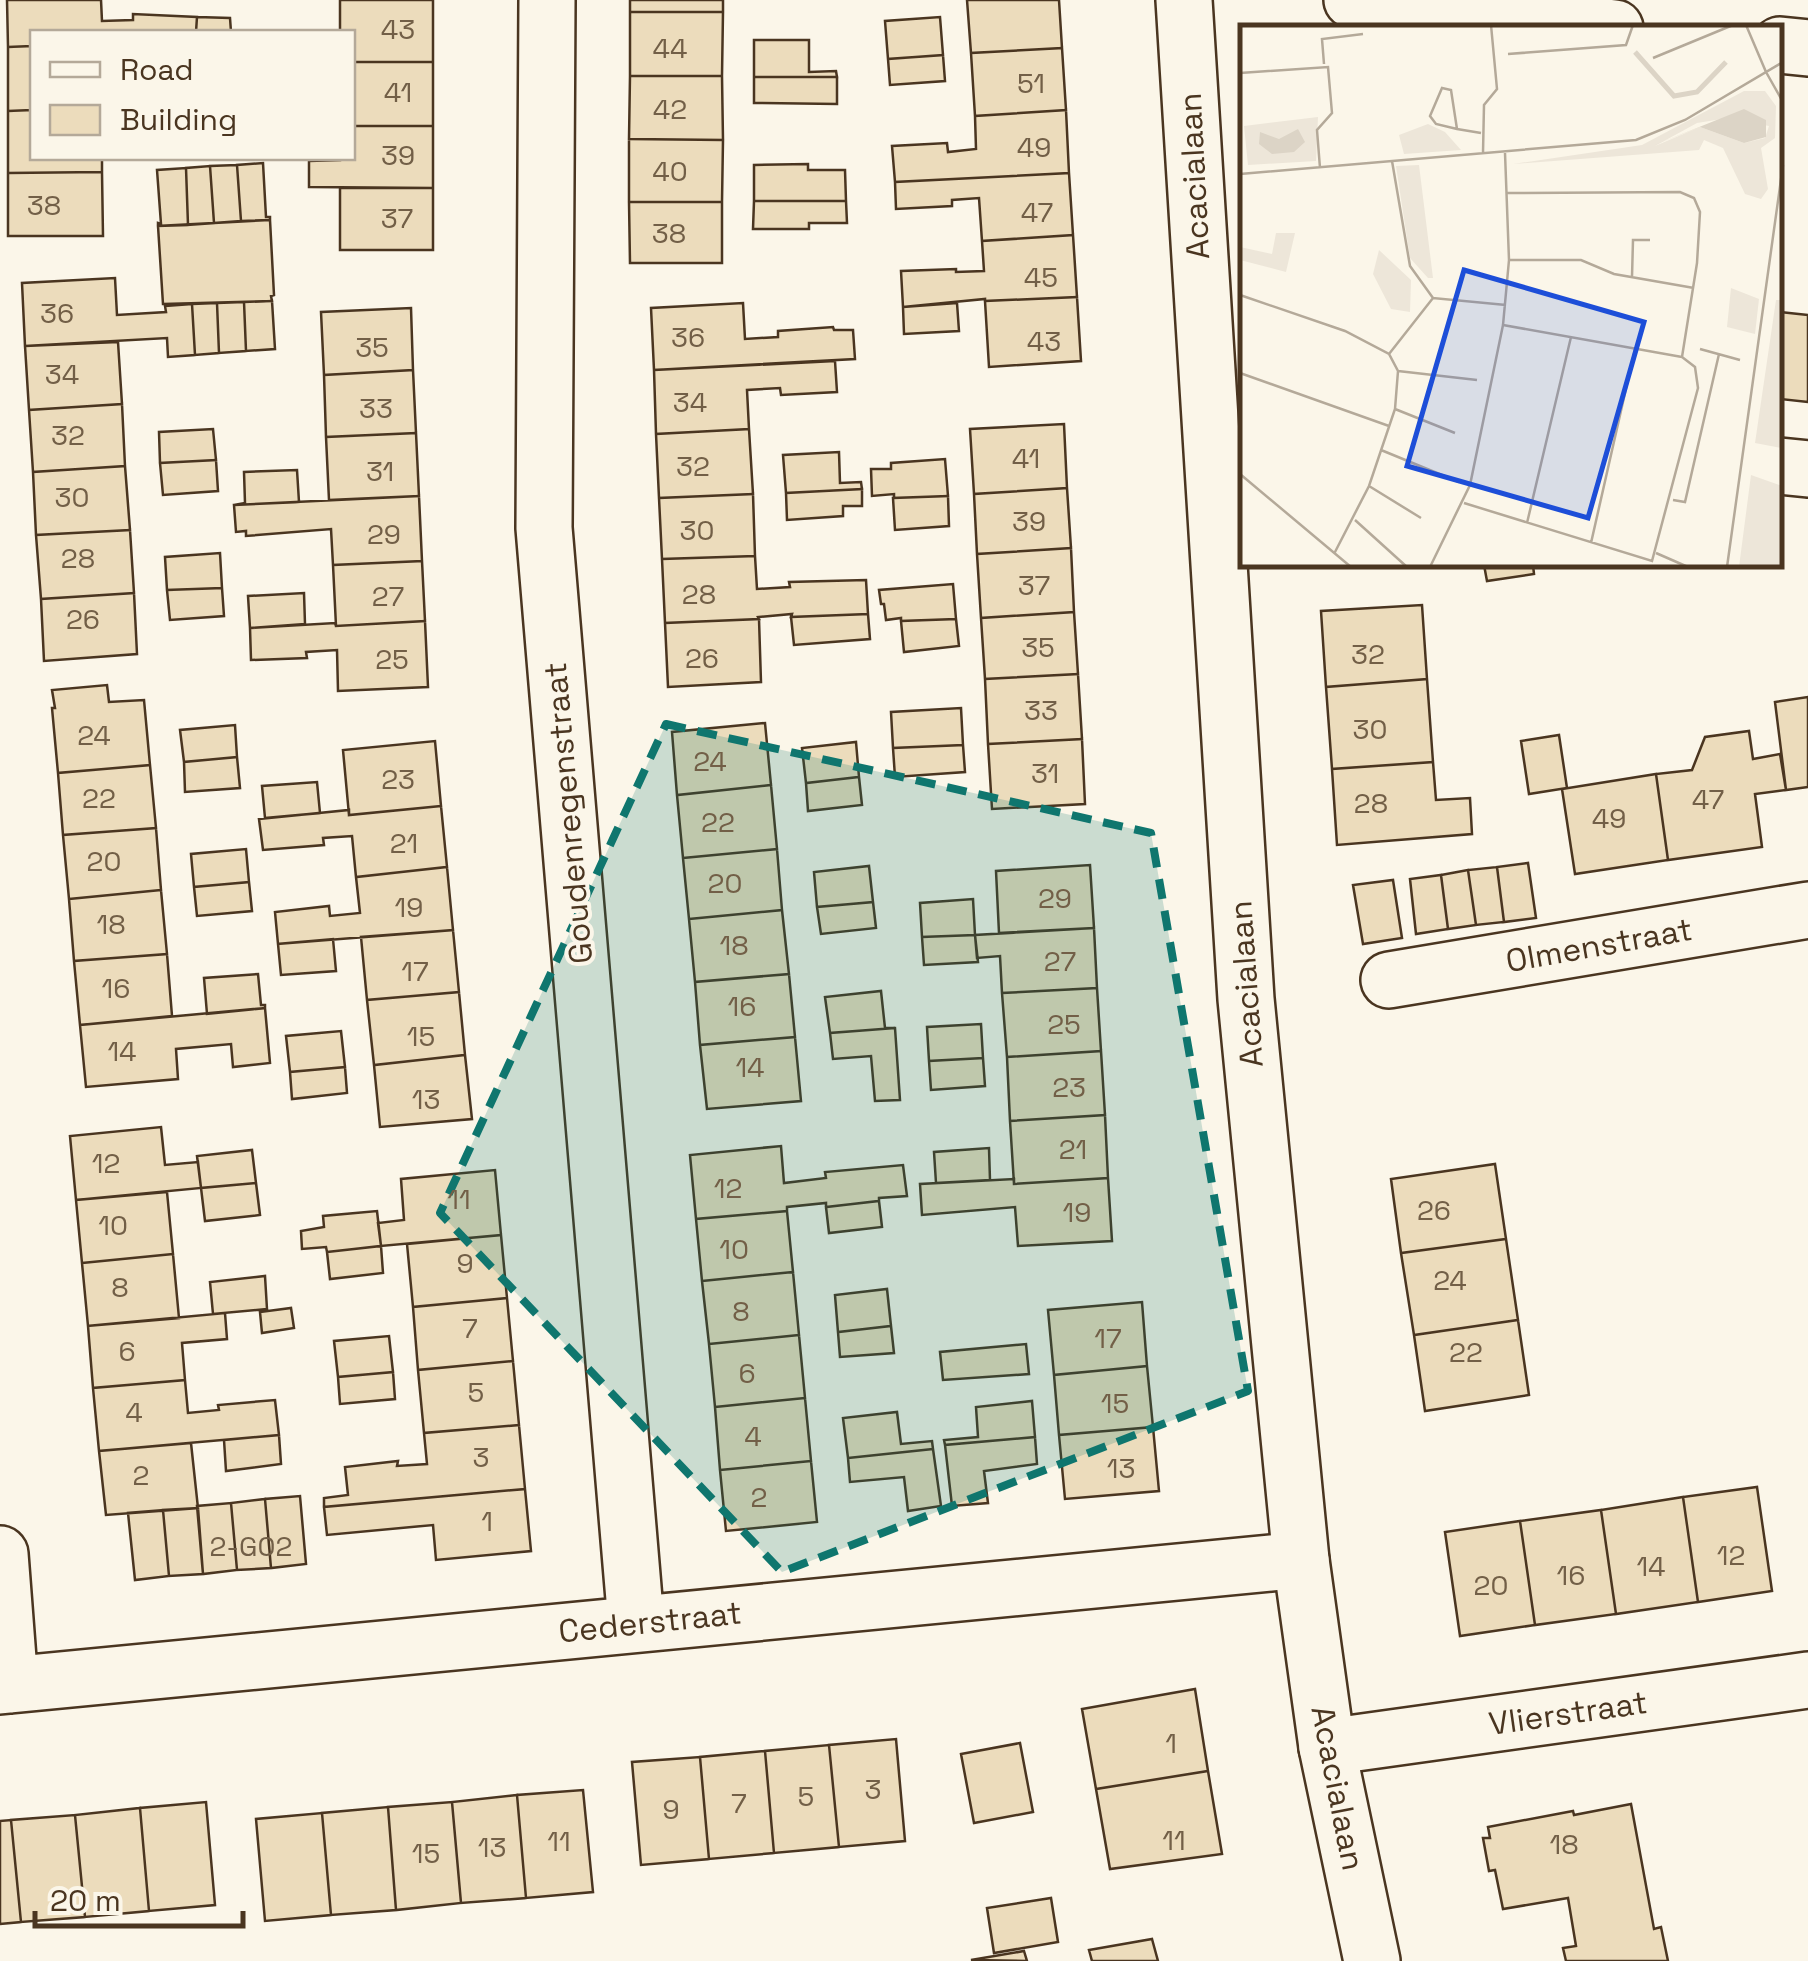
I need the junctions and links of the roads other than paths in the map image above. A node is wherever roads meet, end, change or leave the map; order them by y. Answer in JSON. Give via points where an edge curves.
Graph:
{"nodes":[{"id":1,"x":547,"y":0,"type":"edge"},
{"id":2,"x":1184,"y":0,"type":"edge"},
{"id":3,"x":1352,"y":0,"type":"edge"},
{"id":4,"x":1588,"y":25,"type":"edge"},
{"id":5,"x":1783,"y":45,"type":"edge"},
{"id":6,"x":1808,"y":48,"type":"edge"},
{"id":7,"x":1783,"y":466,"type":"edge"},
{"id":8,"x":1808,"y":470,"type":"edge"},
{"id":9,"x":1808,"y":910,"type":"edge"},
{"id":10,"x":1390,"y":980,"type":"dead end"},
{"id":11,"x":0,"y":1554,"type":"edge"},
{"id":12,"x":1301,"y":1560,"type":"junction"},
{"id":13,"x":636,"y":1624,"type":"junction"},
{"id":14,"x":1808,"y":1680,"type":"edge"},
{"id":15,"x":5,"y":1685,"type":"edge"},
{"id":16,"x":1327,"y":1746,"type":"junction"},
{"id":17,"x":1372,"y":1961,"type":"edge"}],
"edges":[{"from":1,"to":13,"type":"street","name":"Goudenregenstraat","via":[[544,528]]},
{"from":2,"to":12,"type":"street","name":"Acacialaan","via":[[1246,1000]]},
{"from":3,"to":4,"type":"street"},
{"from":5,"to":6,"type":"street"},
{"from":7,"to":8,"type":"street"},
{"from":9,"to":10,"type":"street","name":"Olmenstraat"},
{"from":11,"to":15,"type":"street"},
{"from":12,"to":13,"type":"street","name":"Cederstraat"},
{"from":12,"to":16,"type":"street","name":"Acacialaan"},
{"from":13,"to":15,"type":"street","name":"Cederstraat"},
{"from":14,"to":16,"type":"street","name":"Vlierstraat"},
{"from":16,"to":17,"type":"street","name":"Acacialaan"}]}
